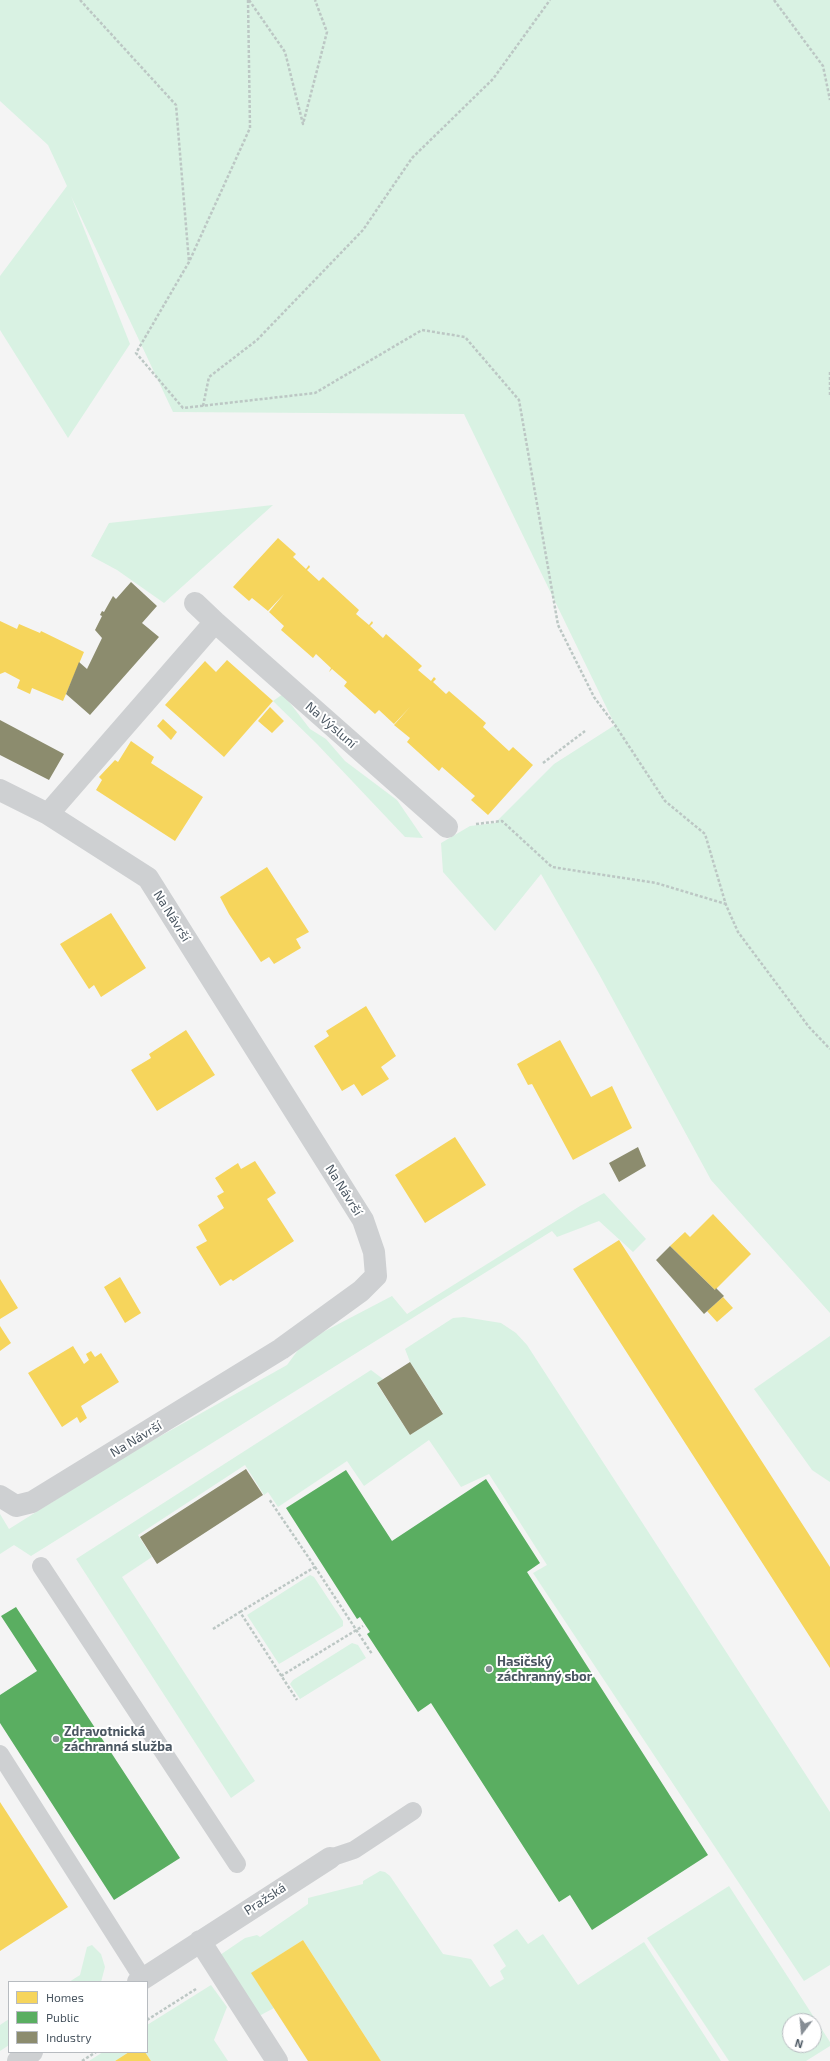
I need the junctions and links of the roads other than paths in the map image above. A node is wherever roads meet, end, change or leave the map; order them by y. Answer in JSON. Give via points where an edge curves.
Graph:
{"nodes":[{"id":1,"x":195,"y":603,"type":"dead end"},
{"id":2,"x":215,"y":622,"type":"junction"},
{"id":3,"x":0,"y":790,"type":"edge"},
{"id":4,"x":48,"y":814,"type":"junction"},
{"id":5,"x":448,"y":827,"type":"road end"},
{"id":6,"x":0,"y":1496,"type":"edge"},
{"id":7,"x":40,"y":1566,"type":"dead end"},
{"id":8,"x":0,"y":1754,"type":"edge"},
{"id":9,"x":413,"y":1811,"type":"dead end"},
{"id":10,"x":330,"y":1858,"type":"joint"},
{"id":11,"x":237,"y":1864,"type":"dead end"},
{"id":12,"x":200,"y":1941,"type":"junction"},
{"id":13,"x":140,"y":1980,"type":"edge"},
{"id":14,"x":30,"y":2053,"type":"edge"},
{"id":15,"x":18,"y":2061,"type":"edge"},
{"id":16,"x":277,"y":2061,"type":"edge"}],
"edges":[{"from":1,"to":2,"type":"street","name":"Na Výsluní"},
{"from":2,"to":4,"type":"street"},
{"from":2,"to":5,"type":"street","name":"Na Výsluní"},
{"from":3,"to":4,"type":"street","name":"Na Návrší"},
{"from":4,"to":6,"type":"street","name":"Na Návrší","via":[[148,878],[363,1220],[374,1252],[376,1276],[361,1291],[281,1349],[32,1502],[16,1506]]},
{"from":7,"to":11,"type":"lane"},
{"from":8,"to":13,"type":"lane"},
{"from":9,"to":10,"type":"lane","via":[[354,1850]]},
{"from":10,"to":12,"type":"street","name":"Pražská"},
{"from":12,"to":13,"type":"street","name":"Pražská"},
{"from":12,"to":16,"type":"street"},
{"from":14,"to":15,"type":"street"}]}
